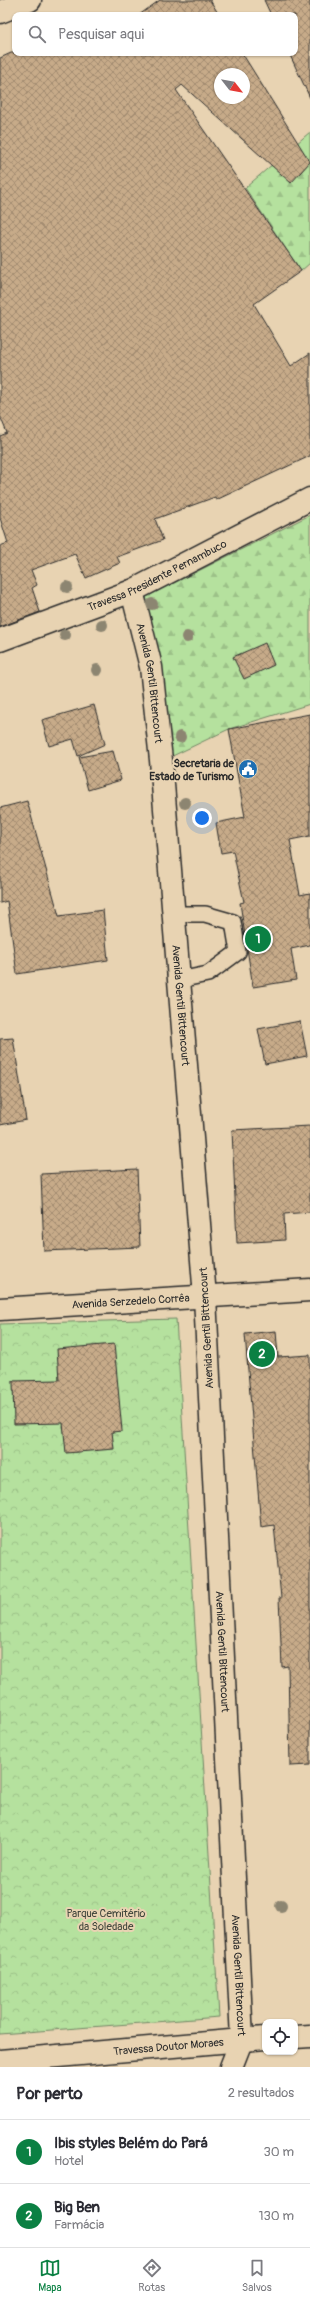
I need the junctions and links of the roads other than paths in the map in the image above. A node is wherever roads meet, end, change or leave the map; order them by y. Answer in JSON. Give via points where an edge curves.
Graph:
{"nodes":[{"id":1,"x":30,"y":0,"type":"edge"},
{"id":2,"x":0,"y":12,"type":"edge"},
{"id":3,"x":310,"y":500,"type":"edge"},
{"id":4,"x":132,"y":591,"type":"junction"},
{"id":5,"x":0,"y":640,"type":"edge"},
{"id":6,"x":175,"y":914,"type":"junction"},
{"id":7,"x":179,"y":980,"type":"junction"},
{"id":8,"x":310,"y":1290,"type":"edge"},
{"id":9,"x":206,"y":1297,"type":"junction"},
{"id":10,"x":0,"y":1309,"type":"edge"},
{"id":11,"x":310,"y":2036,"type":"edge"},
{"id":12,"x":298,"y":2037,"type":"edge"},
{"id":13,"x":262,"y":2038,"type":"edge"},
{"id":14,"x":242,"y":2039,"type":"junction"},
{"id":15,"x":0,"y":2061,"type":"edge"},
{"id":16,"x":231,"y":2067,"type":"edge"}],
"edges":[{"from":1,"to":2,"type":"street"},
{"from":3,"to":4,"type":"street","name":"Travessa Presidente Pernambuco"},
{"from":4,"to":5,"type":"street","name":"Travessa Presidente Pernambuco"},
{"from":4,"to":6,"type":"street","name":"Avenida Gentil Bittencourt","via":[[151,666]]},
{"from":6,"to":7,"type":"street","name":"Avenida Gentil Bittencourt"},
{"from":6,"to":7,"type":"lane","via":[[205,914],[233,922],[238,952],[208,974]]},
{"from":7,"to":9,"type":"street","name":"Avenida Gentil Bittencourt"},
{"from":8,"to":9,"type":"street","name":"Avenida Serzedelo Corrêa"},
{"from":9,"to":10,"type":"street","name":"Avenida Serzedelo Corrêa"},
{"from":9,"to":14,"type":"street","name":"Avenida Gentil Bittencourt"},
{"from":11,"to":12,"type":"street"},
{"from":13,"to":14,"type":"street","name":"Travessa Doutor Moraes"},
{"from":14,"to":15,"type":"street","name":"Travessa Doutor Moraes"},
{"from":14,"to":16,"type":"street","name":"Avenida Gentil Bittencourt"}]}
